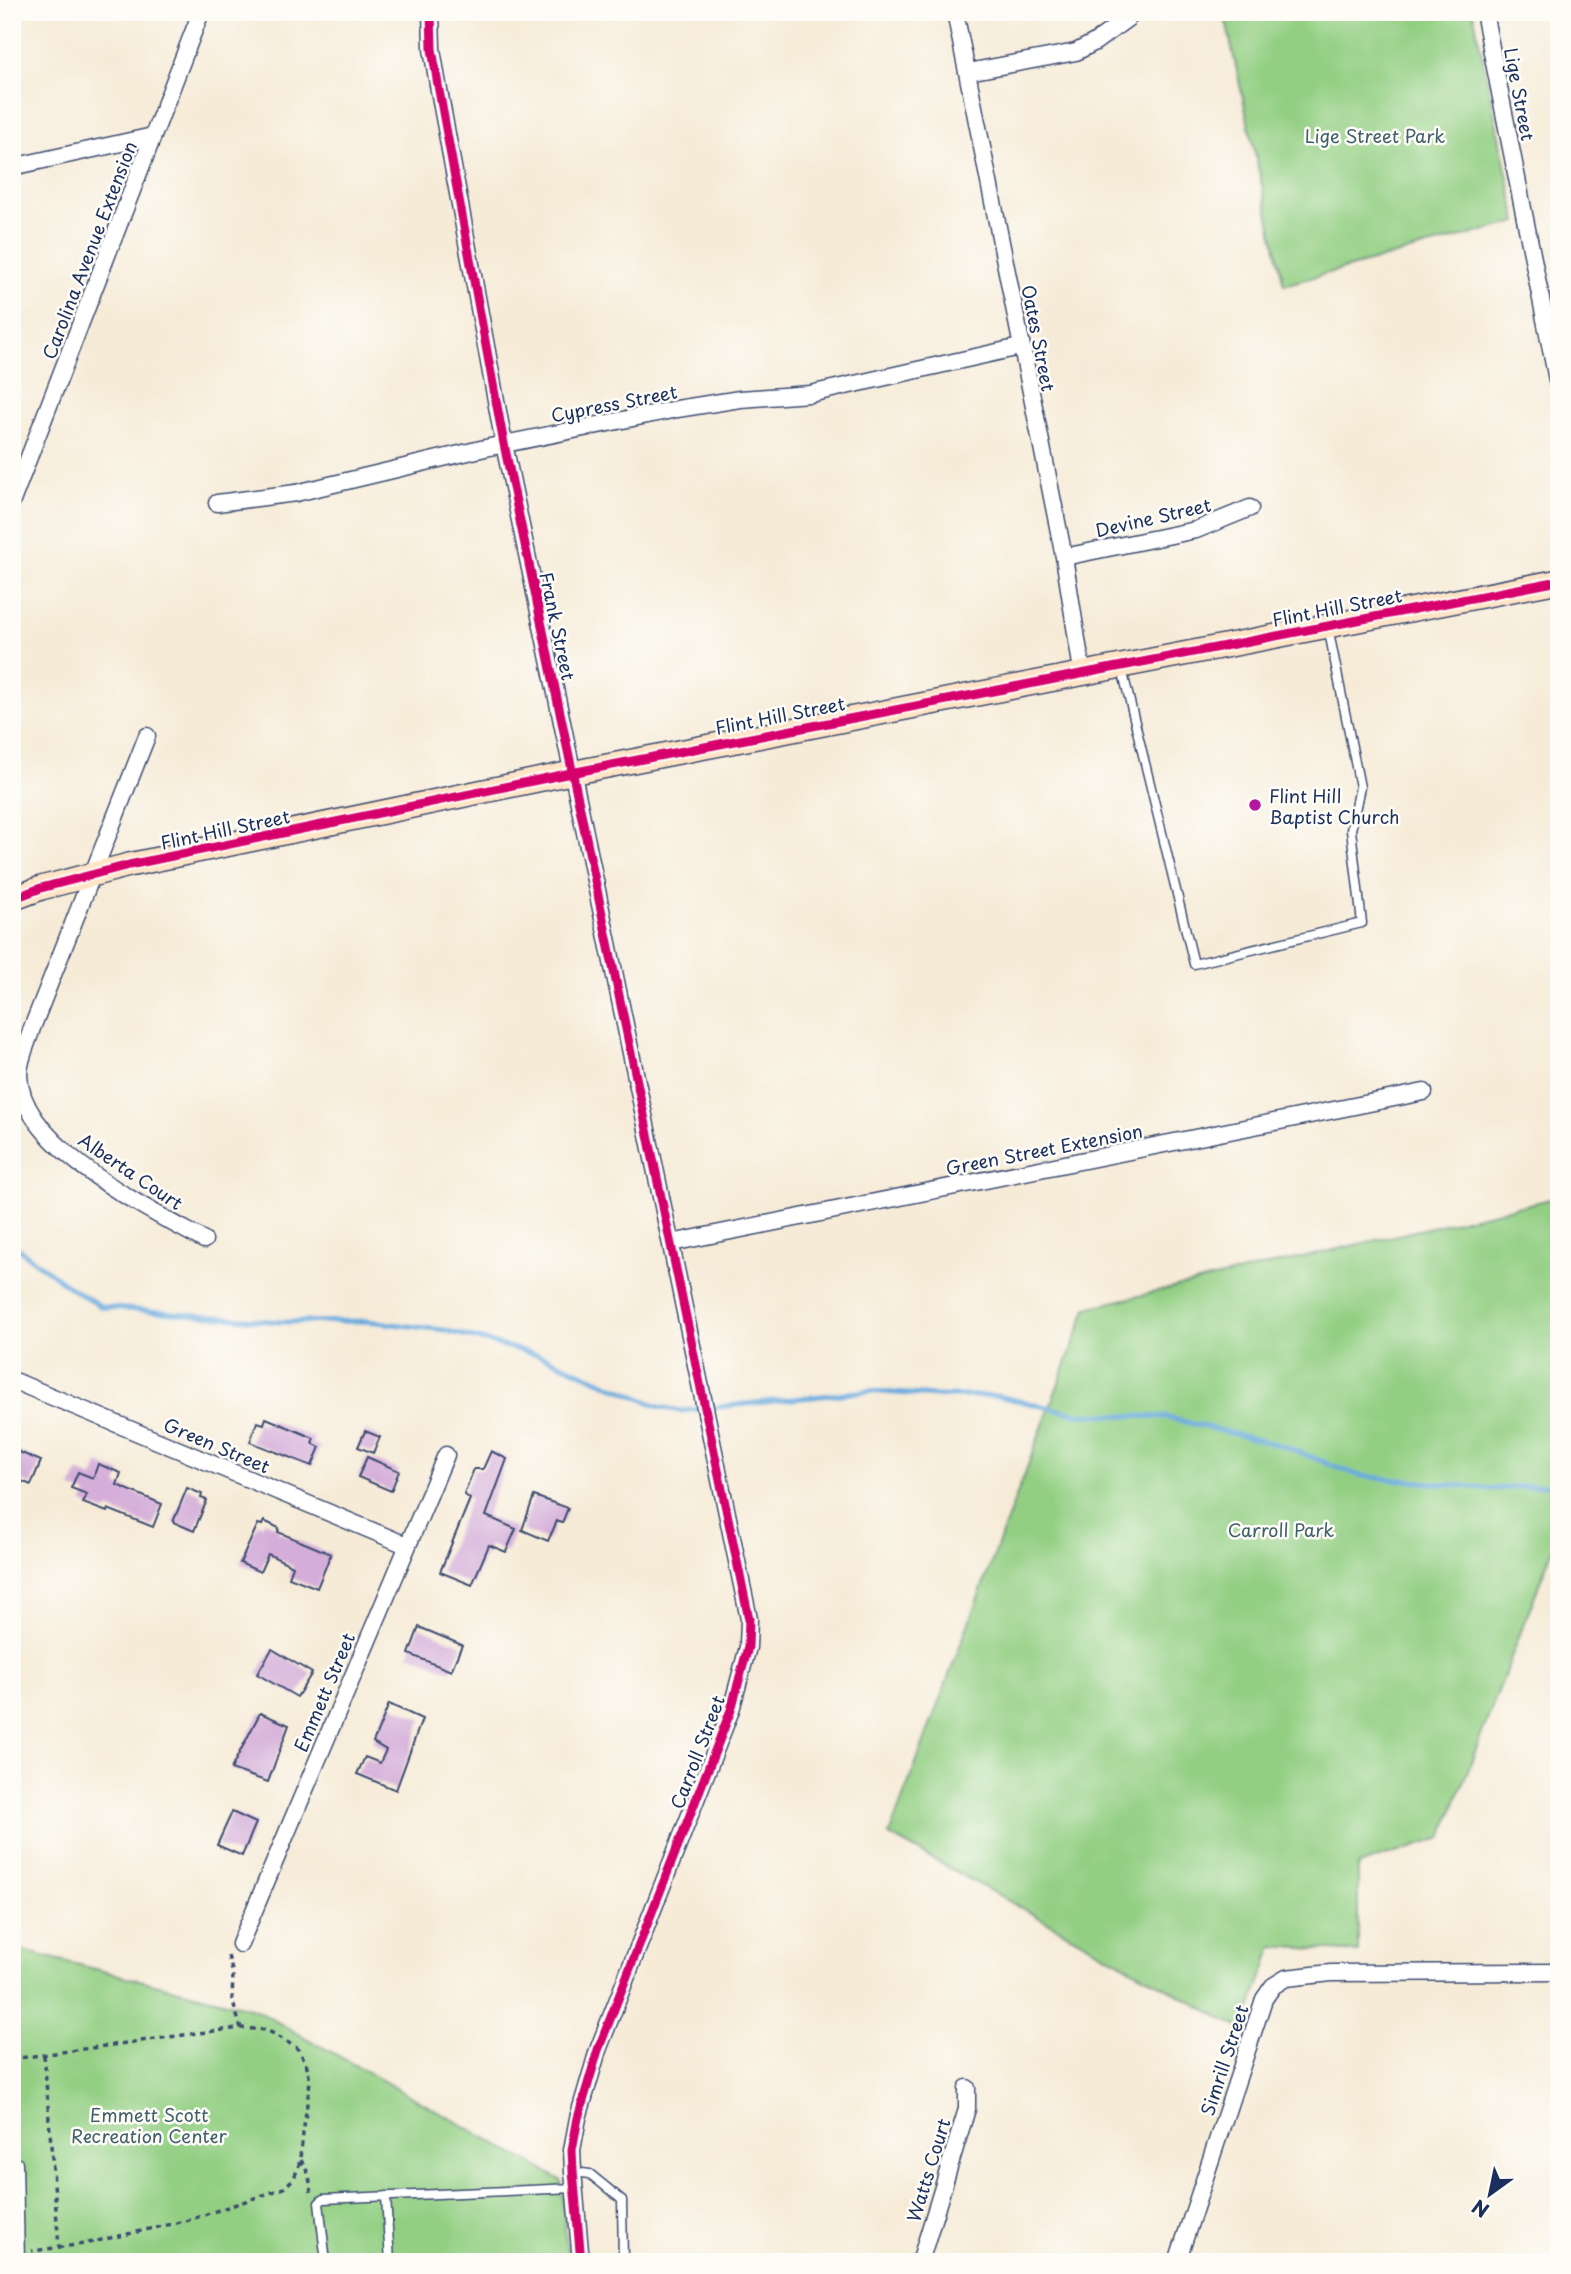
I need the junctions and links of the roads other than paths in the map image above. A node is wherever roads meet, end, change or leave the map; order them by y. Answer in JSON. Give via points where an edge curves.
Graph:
{"nodes":[{"id":1,"x":201,"y":12,"type":"edge"},
{"id":2,"x":431,"y":12,"type":"edge"},
{"id":3,"x":955,"y":12,"type":"edge"},
{"id":4,"x":1484,"y":12,"type":"edge"},
{"id":5,"x":1128,"y":18,"type":"dead end"},
{"id":6,"x":968,"y":72,"type":"junction"},
{"id":7,"x":153,"y":136,"type":"junction"},
{"id":8,"x":12,"y":167,"type":"edge"},
{"id":9,"x":1020,"y":347,"type":"junction"},
{"id":10,"x":1559,"y":390,"type":"edge"},
{"id":11,"x":504,"y":444,"type":"junction"},
{"id":12,"x":12,"y":502,"type":"edge"},
{"id":13,"x":217,"y":503,"type":"dead end"},
{"id":14,"x":1250,"y":508,"type":"dead end"},
{"id":15,"x":1064,"y":557,"type":"junction"},
{"id":16,"x":1559,"y":580,"type":"edge"},
{"id":17,"x":1327,"y":625,"type":"junction"},
{"id":18,"x":1121,"y":664,"type":"junction"},
{"id":19,"x":1082,"y":671,"type":"junction"},
{"id":20,"x":147,"y":736,"type":"dead end"},
{"id":21,"x":571,"y":773,"type":"junction"},
{"id":22,"x":91,"y":873,"type":"junction"},
{"id":23,"x":12,"y":899,"type":"edge"},
{"id":24,"x":1424,"y":1092,"type":"dead end"},
{"id":25,"x":204,"y":1240,"type":"dead end"},
{"id":26,"x":671,"y":1243,"type":"junction"},
{"id":27,"x":12,"y":1380,"type":"edge"},
{"id":28,"x":446,"y":1455,"type":"dead end"},
{"id":29,"x":407,"y":1545,"type":"junction"},
{"id":30,"x":235,"y":1946,"type":"road end"},
{"id":31,"x":1559,"y":1972,"type":"edge"},
{"id":32,"x":967,"y":2088,"type":"dead end"},
{"id":33,"x":18,"y":2163,"type":"dead end"},
{"id":34,"x":573,"y":2180,"type":"junction"},
{"id":35,"x":386,"y":2196,"type":"junction"},
{"id":36,"x":20,"y":2258,"type":"edge"},
{"id":37,"x":326,"y":2262,"type":"edge"},
{"id":38,"x":390,"y":2262,"type":"edge"},
{"id":39,"x":581,"y":2262,"type":"edge"},
{"id":40,"x":623,"y":2262,"type":"edge"},
{"id":41,"x":920,"y":2262,"type":"edge"},
{"id":42,"x":1177,"y":2262,"type":"edge"}],
"edges":[{"from":1,"to":7,"type":"street","name":"Carolina Avenue Extension"},
{"from":2,"to":11,"type":"street","name":"Frank Street","via":[[436,73]]},
{"from":3,"to":6,"type":"street","name":"Oates Street"},
{"from":4,"to":10,"type":"street","name":"Lige Street"},
{"from":5,"to":6,"type":"street","via":[[1076,52]]},
{"from":6,"to":9,"type":"street","name":"Oates Street"},
{"from":7,"to":8,"type":"street"},
{"from":7,"to":12,"type":"street","name":"Carolina Avenue Extension"},
{"from":9,"to":11,"type":"street","name":"Cypress Street","via":[[810,394],[740,399]]},
{"from":9,"to":15,"type":"street","name":"Oates Street"},
{"from":11,"to":13,"type":"street","name":"Cypress Street","via":[[296,493]]},
{"from":11,"to":21,"type":"street","name":"Frank Street"},
{"from":14,"to":15,"type":"street","name":"Devine Street","via":[[1196,530]]},
{"from":15,"to":19,"type":"street","name":"Oates Street"},
{"from":16,"to":17,"type":"street","name":"Flint Hill Street"},
{"from":17,"to":18,"type":"street","name":"Flint Hill Street"},
{"from":17,"to":18,"type":"lane","via":[[1360,786],[1351,830],[1362,923],[1206,962],[1194,964]]},
{"from":18,"to":19,"type":"street","name":"Flint Hill Street"},
{"from":19,"to":21,"type":"street","name":"Flint Hill Street"},
{"from":20,"to":22,"type":"street","name":"Alberta Court"},
{"from":21,"to":22,"type":"street","name":"Flint Hill Street"},
{"from":21,"to":26,"type":"street","name":"Frank Street"},
{"from":22,"to":23,"type":"street","name":"Flint Hill Street"},
{"from":22,"to":25,"type":"street","name":"Alberta Court","via":[[22,1059],[19,1074],[25,1100],[47,1134],[86,1168]]},
{"from":24,"to":26,"type":"street","name":"Green Street Extension"},
{"from":26,"to":34,"type":"street","name":"Carroll Street","via":[[749,1619],[748,1647],[731,1710],[598,2050],[572,2150]]},
{"from":27,"to":29,"type":"street","name":"Green Street"},
{"from":28,"to":29,"type":"street","name":"Emmett Street"},
{"from":29,"to":30,"type":"street","name":"Emmett Street"},
{"from":31,"to":42,"type":"street","name":"Simrill Street","via":[[1331,1973],[1286,1978],[1273,1986],[1264,1999]]},
{"from":32,"to":41,"type":"street","name":"Watts Court","via":[[967,2109]]},
{"from":33,"to":36,"type":"lane"},
{"from":34,"to":35,"type":"lane"},
{"from":34,"to":39,"type":"street","name":"Carroll Street"},
{"from":34,"to":40,"type":"lane","via":[[590,2174],[622,2200]]},
{"from":35,"to":37,"type":"lane","via":[[323,2199],[319,2203]]},
{"from":35,"to":38,"type":"lane"}]}
